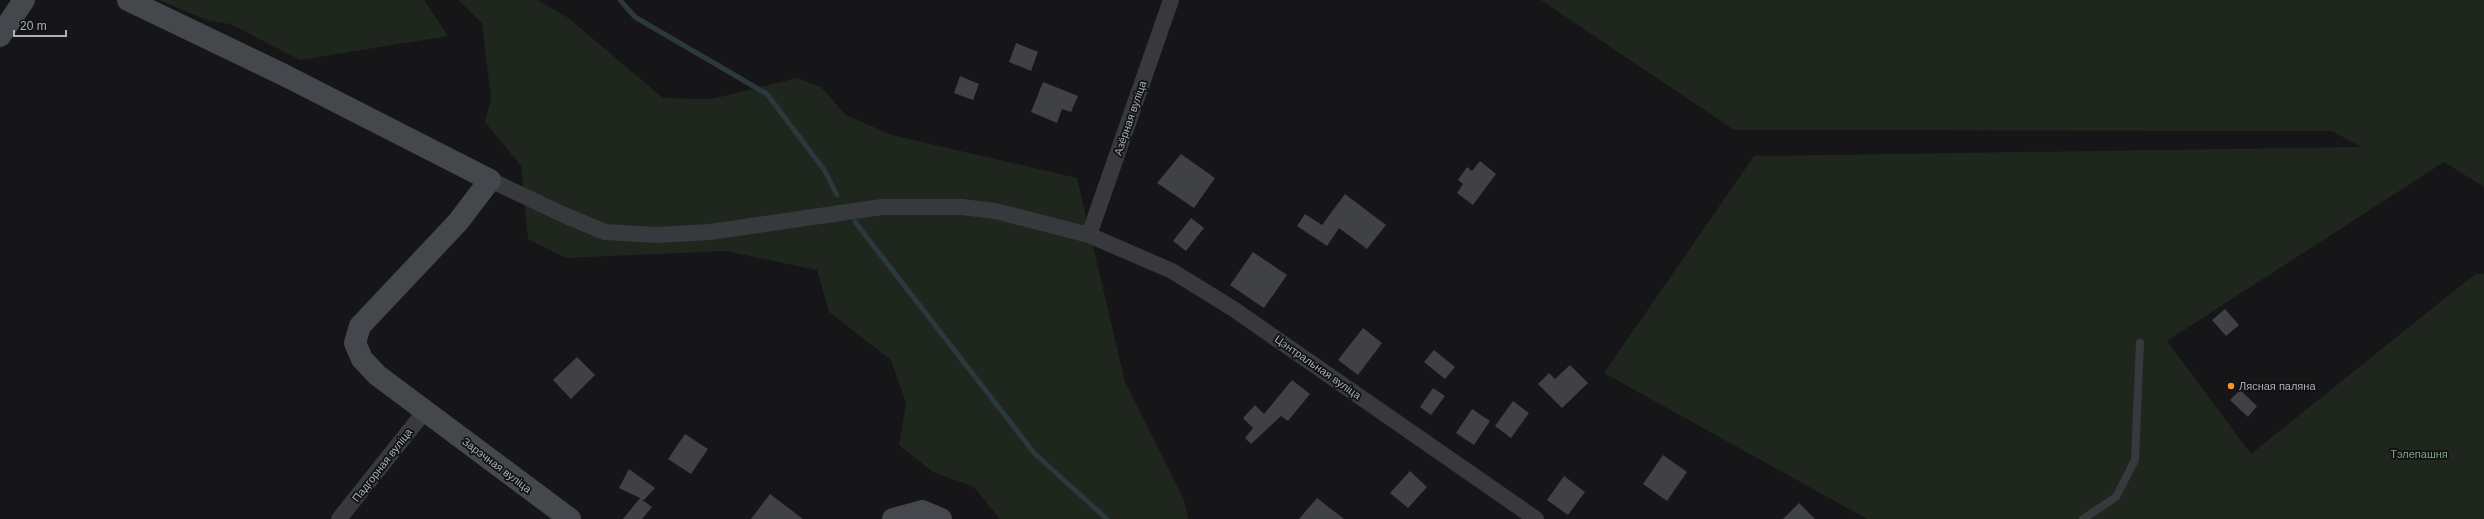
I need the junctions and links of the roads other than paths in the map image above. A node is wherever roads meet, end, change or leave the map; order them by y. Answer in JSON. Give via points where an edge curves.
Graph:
{"nodes":[{"id":1,"x":24,"y":0,"type":"edge"},
{"id":2,"x":128,"y":0,"type":"edge"},
{"id":3,"x":1171,"y":0,"type":"edge"},
{"id":4,"x":0,"y":36,"type":"edge"},
{"id":5,"x":490,"y":180,"type":"junction"},
{"id":6,"x":1089,"y":235,"type":"junction"},
{"id":7,"x":2140,"y":343,"type":"dead end"},
{"id":8,"x":425,"y":411,"type":"junction"},
{"id":9,"x":339,"y":519,"type":"edge"},
{"id":10,"x":570,"y":519,"type":"edge"},
{"id":11,"x":893,"y":519,"type":"edge"},
{"id":12,"x":941,"y":519,"type":"edge"},
{"id":13,"x":1536,"y":519,"type":"edge"},
{"id":14,"x":2083,"y":519,"type":"edge"}],
"edges":[{"from":1,"to":4,"type":"street"},
{"from":2,"to":5,"type":"street","via":[[284,75]]},
{"from":3,"to":6,"type":"street","name":"Азёрная вуліца"},
{"from":5,"to":6,"type":"street","name":"Цэнтральная вуліца","via":[[564,216],[605,232],[657,235],[710,232],[882,207],[962,207],[995,211]]},
{"from":5,"to":8,"type":"street","name":"Зарэчная вуліца","via":[[458,222],[360,326],[358,332],[355,343],[362,359],[394,390]]},
{"from":6,"to":13,"type":"street","name":"Цэнтральная вуліца","via":[[1172,271],[1232,308]]},
{"from":7,"to":14,"type":"lane","via":[[2135,460],[2116,497]]},
{"from":8,"to":9,"type":"street","name":"Падгорная вуліца"},
{"from":8,"to":10,"type":"street","name":"Зарэчная вуліца"},
{"from":11,"to":12,"type":"street","via":[[922,511]]}]}
